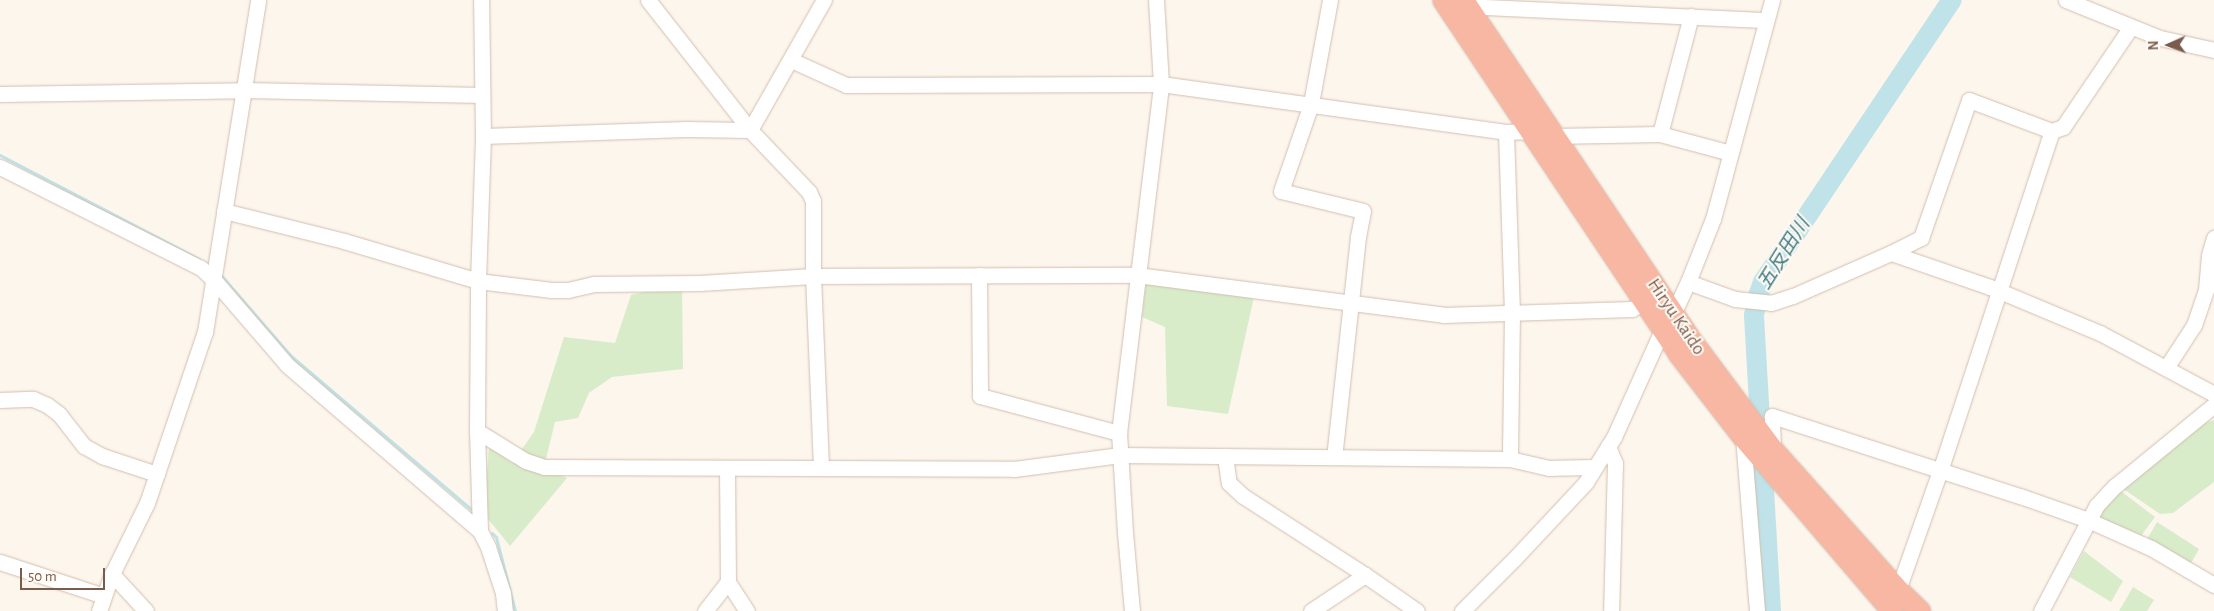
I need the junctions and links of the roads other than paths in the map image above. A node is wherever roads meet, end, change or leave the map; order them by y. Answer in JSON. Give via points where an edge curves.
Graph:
{"nodes":[{"id":1,"x":258,"y":0,"type":"edge"},
{"id":2,"x":481,"y":0,"type":"edge"},
{"id":3,"x":648,"y":0,"type":"edge"},
{"id":4,"x":824,"y":0,"type":"edge"},
{"id":5,"x":1156,"y":0,"type":"edge"},
{"id":6,"x":1330,"y":0,"type":"edge"},
{"id":7,"x":1443,"y":0,"type":"edge"},
{"id":8,"x":1772,"y":0,"type":"edge"},
{"id":9,"x":2066,"y":0,"type":"edge"},
{"id":10,"x":1464,"y":3,"type":"edge"},
{"id":11,"x":1691,"y":16,"type":"junction"},
{"id":12,"x":1766,"y":20,"type":"junction"},
{"id":13,"x":2130,"y":28,"type":"junction"},
{"id":14,"x":2214,"y":50,"type":"edge"},
{"id":15,"x":791,"y":60,"type":"junction"},
{"id":16,"x":1161,"y":84,"type":"junction"},
{"id":17,"x":245,"y":90,"type":"junction"},
{"id":18,"x":0,"y":94,"type":"edge"},
{"id":19,"x":482,"y":94,"type":"junction"},
{"id":20,"x":1310,"y":104,"type":"junction"},
{"id":21,"x":750,"y":130,"type":"junction"},
{"id":22,"x":2052,"y":131,"type":"junction"},
{"id":23,"x":1506,"y":132,"type":"junction"},
{"id":24,"x":1542,"y":134,"type":"junction"},
{"id":25,"x":1660,"y":134,"type":"junction"},
{"id":26,"x":483,"y":136,"type":"junction"},
{"id":27,"x":1731,"y":153,"type":"junction"},
{"id":28,"x":0,"y":167,"type":"edge"},
{"id":29,"x":224,"y":211,"type":"junction"},
{"id":30,"x":2214,"y":240,"type":"edge"},
{"id":31,"x":1891,"y":253,"type":"junction"},
{"id":32,"x":215,"y":273,"type":"junction"},
{"id":33,"x":979,"y":275,"type":"junction"},
{"id":34,"x":1136,"y":275,"type":"junction"},
{"id":35,"x":812,"y":276,"type":"junction"},
{"id":36,"x":478,"y":281,"type":"junction"},
{"id":37,"x":1688,"y":282,"type":"junction"},
{"id":38,"x":2000,"y":291,"type":"junction"},
{"id":39,"x":1644,"y":302,"type":"junction"},
{"id":40,"x":1352,"y":303,"type":"junction"},
{"id":41,"x":1512,"y":312,"type":"junction"},
{"id":42,"x":1668,"y":322,"type":"junction"},
{"id":43,"x":2166,"y":368,"type":"junction"},
{"id":44,"x":2214,"y":394,"type":"edge"},
{"id":45,"x":0,"y":400,"type":"edge"},
{"id":46,"x":2214,"y":405,"type":"edge"},
{"id":47,"x":477,"y":432,"type":"junction"},
{"id":48,"x":1119,"y":432,"type":"junction"},
{"id":49,"x":1745,"y":439,"type":"junction"},
{"id":50,"x":1608,"y":446,"type":"junction"},
{"id":51,"x":1772,"y":449,"type":"junction"},
{"id":52,"x":1120,"y":455,"type":"junction"},
{"id":53,"x":1225,"y":456,"type":"junction"},
{"id":54,"x":1334,"y":457,"type":"junction"},
{"id":55,"x":1510,"y":459,"type":"junction"},
{"id":56,"x":821,"y":467,"type":"junction"},
{"id":57,"x":1596,"y":467,"type":"junction"},
{"id":58,"x":726,"y":468,"type":"junction"},
{"id":59,"x":1940,"y":471,"type":"junction"},
{"id":60,"x":158,"y":474,"type":"junction"},
{"id":61,"x":2088,"y":520,"type":"junction"},
{"id":62,"x":480,"y":531,"type":"junction"},
{"id":63,"x":0,"y":562,"type":"edge"},
{"id":64,"x":112,"y":574,"type":"junction"},
{"id":65,"x":1366,"y":575,"type":"junction"},
{"id":66,"x":728,"y":582,"type":"junction"},
{"id":67,"x":2214,"y":585,"type":"edge"},
{"id":68,"x":1898,"y":590,"type":"junction"},
{"id":69,"x":104,"y":596,"type":"junction"},
{"id":70,"x":99,"y":611,"type":"edge"},
{"id":71,"x":146,"y":611,"type":"edge"},
{"id":72,"x":505,"y":611,"type":"edge"},
{"id":73,"x":706,"y":611,"type":"edge"},
{"id":74,"x":747,"y":611,"type":"edge"},
{"id":75,"x":1132,"y":611,"type":"edge"},
{"id":76,"x":1311,"y":611,"type":"edge"},
{"id":77,"x":1417,"y":611,"type":"edge"},
{"id":78,"x":1462,"y":611,"type":"edge"},
{"id":79,"x":1611,"y":611,"type":"edge"},
{"id":80,"x":1757,"y":611,"type":"edge"},
{"id":81,"x":1892,"y":611,"type":"edge"},
{"id":82,"x":1920,"y":611,"type":"edge"},
{"id":83,"x":2041,"y":611,"type":"edge"}],
"edges":[{"from":1,"to":17,"type":"street"},
{"from":2,"to":19,"type":"street"},
{"from":3,"to":21,"type":"street"},
{"from":4,"to":15,"type":"street"},
{"from":5,"to":16,"type":"street"},
{"from":6,"to":20,"type":"street"},
{"from":7,"to":24,"type":"highway","name":"Hiryu Kaido"},
{"from":8,"to":12,"type":"street"},
{"from":9,"to":13,"type":"street"},
{"from":10,"to":11,"type":"street"},
{"from":10,"to":24,"type":"highway","name":"Hiryu Kaido"},
{"from":11,"to":12,"type":"street"},
{"from":11,"to":25,"type":"street"},
{"from":12,"to":27,"type":"street"},
{"from":13,"to":14,"type":"street"},
{"from":13,"to":22,"type":"street","via":[[2063,127]]},
{"from":15,"to":16,"type":"street","via":[[846,85]]},
{"from":15,"to":21,"type":"street"},
{"from":16,"to":20,"type":"street"},
{"from":16,"to":34,"type":"street"},
{"from":17,"to":18,"type":"street"},
{"from":17,"to":19,"type":"street"},
{"from":17,"to":29,"type":"street"},
{"from":19,"to":26,"type":"street"},
{"from":20,"to":23,"type":"street"},
{"from":20,"to":40,"type":"street","via":[[1281,191],[1363,211]]},
{"from":21,"to":26,"type":"street"},
{"from":21,"to":35,"type":"street","via":[[809,192],[813,201]]},
{"from":22,"to":31,"type":"street","via":[[1969,100],[1921,238]]},
{"from":22,"to":38,"type":"street"},
{"from":23,"to":24,"type":"street"},
{"from":23,"to":41,"type":"street"},
{"from":24,"to":25,"type":"street"},
{"from":24,"to":39,"type":"highway","name":"Hiryu Kaido"},
{"from":24,"to":42,"type":"highway","name":"Hiryu Kaido"},
{"from":25,"to":27,"type":"street"},
{"from":26,"to":36,"type":"street"},
{"from":27,"to":37,"type":"street","via":[[1713,219]]},
{"from":28,"to":32,"type":"street"},
{"from":29,"to":32,"type":"street"},
{"from":29,"to":36,"type":"street","via":[[404,257]]},
{"from":30,"to":43,"type":"street","via":[[2209,255],[2206,290],[2194,325]]},
{"from":31,"to":37,"type":"street","via":[[1771,303],[1744,300]]},
{"from":31,"to":38,"type":"street"},
{"from":32,"to":60,"type":"street","via":[[205,332]]},
{"from":32,"to":62,"type":"street","via":[[287,365]]},
{"from":33,"to":34,"type":"street"},
{"from":33,"to":35,"type":"street"},
{"from":33,"to":48,"type":"street","via":[[980,396]]},
{"from":34,"to":40,"type":"street"},
{"from":34,"to":48,"type":"street"},
{"from":35,"to":36,"type":"street","via":[[700,283],[594,284],[568,290]]},
{"from":35,"to":56,"type":"street"},
{"from":36,"to":47,"type":"street"},
{"from":37,"to":42,"type":"street"},
{"from":38,"to":43,"type":"street","via":[[2100,334]]},
{"from":38,"to":59,"type":"street"},
{"from":39,"to":41,"type":"street","via":[[1632,309]]},
{"from":39,"to":42,"type":"highway","name":"Hiryu Kaido"},
{"from":40,"to":41,"type":"street","via":[[1443,315]]},
{"from":40,"to":54,"type":"street"},
{"from":41,"to":55,"type":"street"},
{"from":42,"to":49,"type":"highway","name":"Hiryu Kaido"},
{"from":42,"to":50,"type":"street"},
{"from":42,"to":51,"type":"highway","name":"Hiryu Kaido","via":[[1745,412]]},
{"from":43,"to":44,"type":"street"},
{"from":45,"to":60,"type":"street","via":[[33,399],[47,405],[60,414],[84,446],[102,456]]},
{"from":46,"to":61,"type":"street","via":[[2115,486]]},
{"from":47,"to":58,"type":"street","via":[[526,461],[544,467]]},
{"from":47,"to":62,"type":"street"},
{"from":48,"to":52,"type":"street"},
{"from":49,"to":80,"type":"street"},
{"from":49,"to":81,"type":"highway","name":"Hiryu Kaido"},
{"from":50,"to":57,"type":"street"},
{"from":50,"to":79,"type":"street","via":[[1615,463]]},
{"from":51,"to":59,"type":"street","via":[[1772,416]]},
{"from":51,"to":68,"type":"highway","name":"Hiryu Kaido"},
{"from":52,"to":53,"type":"street"},
{"from":52,"to":56,"type":"street","via":[[1014,469]]},
{"from":52,"to":75,"type":"street"},
{"from":53,"to":54,"type":"street"},
{"from":53,"to":65,"type":"street","via":[[1229,483],[1243,496]]},
{"from":54,"to":55,"type":"street"},
{"from":55,"to":57,"type":"street","via":[[1549,468]]},
{"from":56,"to":58,"type":"street"},
{"from":57,"to":78,"type":"street","via":[[1586,482]]},
{"from":58,"to":66,"type":"street"},
{"from":59,"to":61,"type":"street"},
{"from":59,"to":68,"type":"street"},
{"from":60,"to":64,"type":"street"},
{"from":61,"to":67,"type":"street","via":[[2151,548]]},
{"from":61,"to":83,"type":"street"},
{"from":62,"to":72,"type":"street","via":[[500,584]]},
{"from":63,"to":69,"type":"street"},
{"from":64,"to":69,"type":"street"},
{"from":64,"to":71,"type":"street"},
{"from":65,"to":76,"type":"street"},
{"from":65,"to":77,"type":"street"},
{"from":66,"to":73,"type":"street"},
{"from":66,"to":74,"type":"street"},
{"from":68,"to":82,"type":"highway","name":"Hiryu Kaido"},
{"from":69,"to":70,"type":"street"}]}
